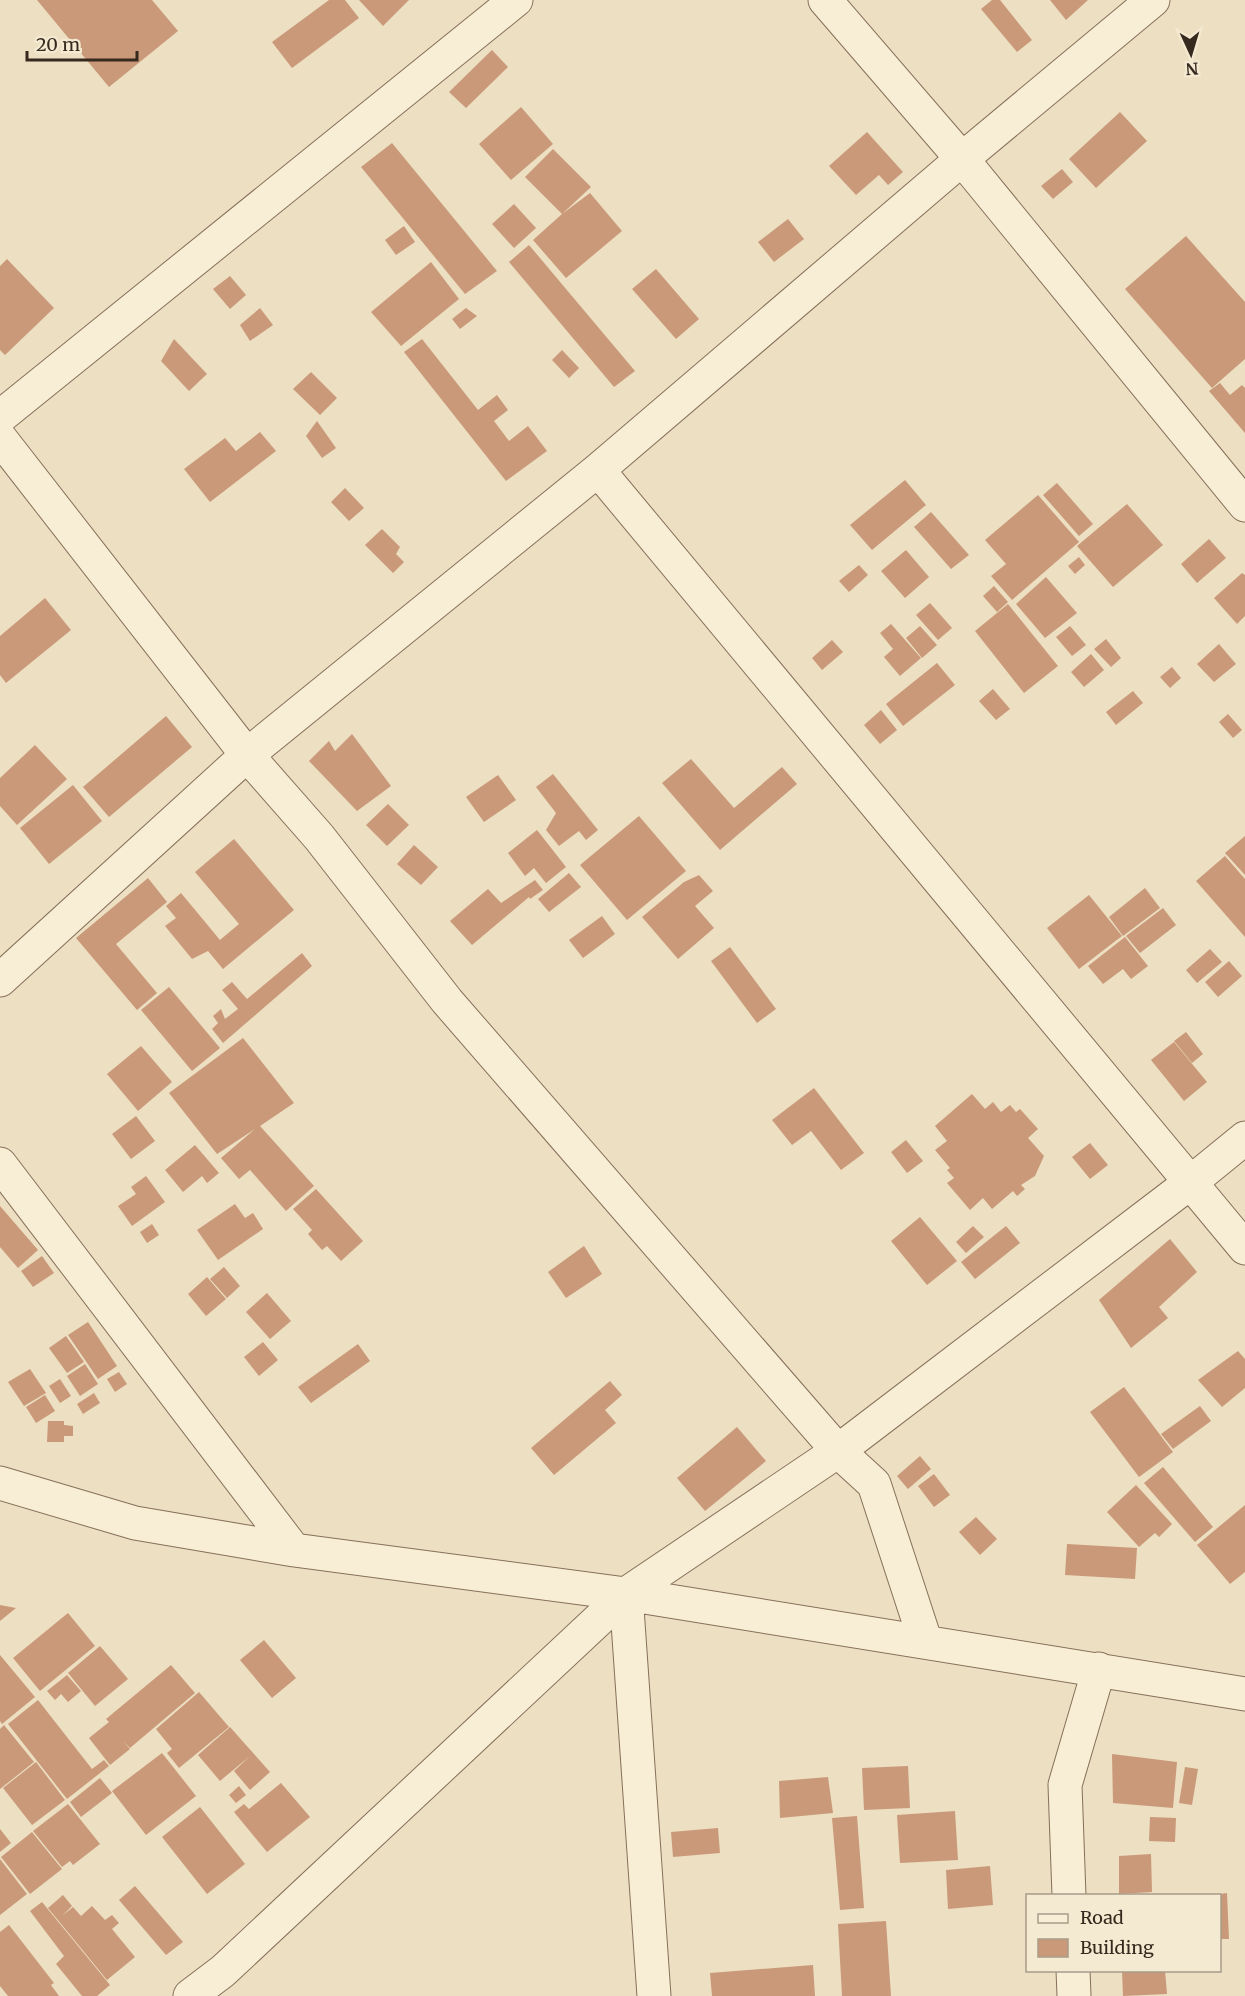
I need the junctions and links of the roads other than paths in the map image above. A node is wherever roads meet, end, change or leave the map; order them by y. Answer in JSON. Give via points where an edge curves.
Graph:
{"nodes":[{"id":1,"x":516,"y":0,"type":"edge"},
{"id":2,"x":825,"y":0,"type":"edge"},
{"id":3,"x":1153,"y":0,"type":"edge"},
{"id":4,"x":962,"y":159,"type":"junction"},
{"id":5,"x":0,"y":417,"type":"edge"},
{"id":6,"x":0,"y":438,"type":"edge"},
{"id":7,"x":598,"y":470,"type":"junction"},
{"id":8,"x":1245,"y":505,"type":"edge"},
{"id":9,"x":247,"y":755,"type":"junction"},
{"id":10,"x":0,"y":980,"type":"edge"},
{"id":11,"x":1245,"y":1138,"type":"edge"},
{"id":12,"x":0,"y":1164,"type":"edge"},
{"id":13,"x":1191,"y":1182,"type":"junction"},
{"id":14,"x":1245,"y":1248,"type":"edge"},
{"id":15,"x":838,"y":1450,"type":"junction"},
{"id":16,"x":0,"y":1483,"type":"edge"},
{"id":17,"x":294,"y":1550,"type":"junction"},
{"id":18,"x":626,"y":1594,"type":"junction"},
{"id":19,"x":925,"y":1640,"type":"junction"},
{"id":20,"x":1099,"y":1669,"type":"junction"},
{"id":21,"x":1245,"y":1694,"type":"edge"},
{"id":22,"x":1069,"y":1894,"type":"edge"},
{"id":23,"x":1073,"y":1972,"type":"edge"},
{"id":24,"x":224,"y":1983,"type":"edge"},
{"id":25,"x":190,"y":1996,"type":"edge"},
{"id":26,"x":654,"y":1996,"type":"edge"},
{"id":27,"x":1074,"y":1996,"type":"edge"}],
"edges":[{"from":1,"to":5,"type":"street"},
{"from":2,"to":4,"type":"street"},
{"from":3,"to":4,"type":"street"},
{"from":4,"to":7,"type":"street"},
{"from":4,"to":8,"type":"street"},
{"from":6,"to":9,"type":"street"},
{"from":7,"to":9,"type":"street"},
{"from":7,"to":13,"type":"street"},
{"from":9,"to":10,"type":"street"},
{"from":9,"to":15,"type":"street","via":[[319,837],[447,1001]]},
{"from":11,"to":13,"type":"street"},
{"from":12,"to":17,"type":"street"},
{"from":13,"to":14,"type":"street"},
{"from":13,"to":15,"type":"street"},
{"from":15,"to":18,"type":"street"},
{"from":15,"to":19,"type":"street","via":[[874,1484]]},
{"from":16,"to":17,"type":"street","via":[[135,1523]]},
{"from":17,"to":18,"type":"street"},
{"from":18,"to":19,"type":"street"},
{"from":18,"to":24,"type":"street"},
{"from":18,"to":26,"type":"street"},
{"from":19,"to":20,"type":"street"},
{"from":20,"to":21,"type":"street"},
{"from":20,"to":22,"type":"street","via":[[1065,1785]]},
{"from":23,"to":27,"type":"street"},
{"from":24,"to":25,"type":"street"}]}
